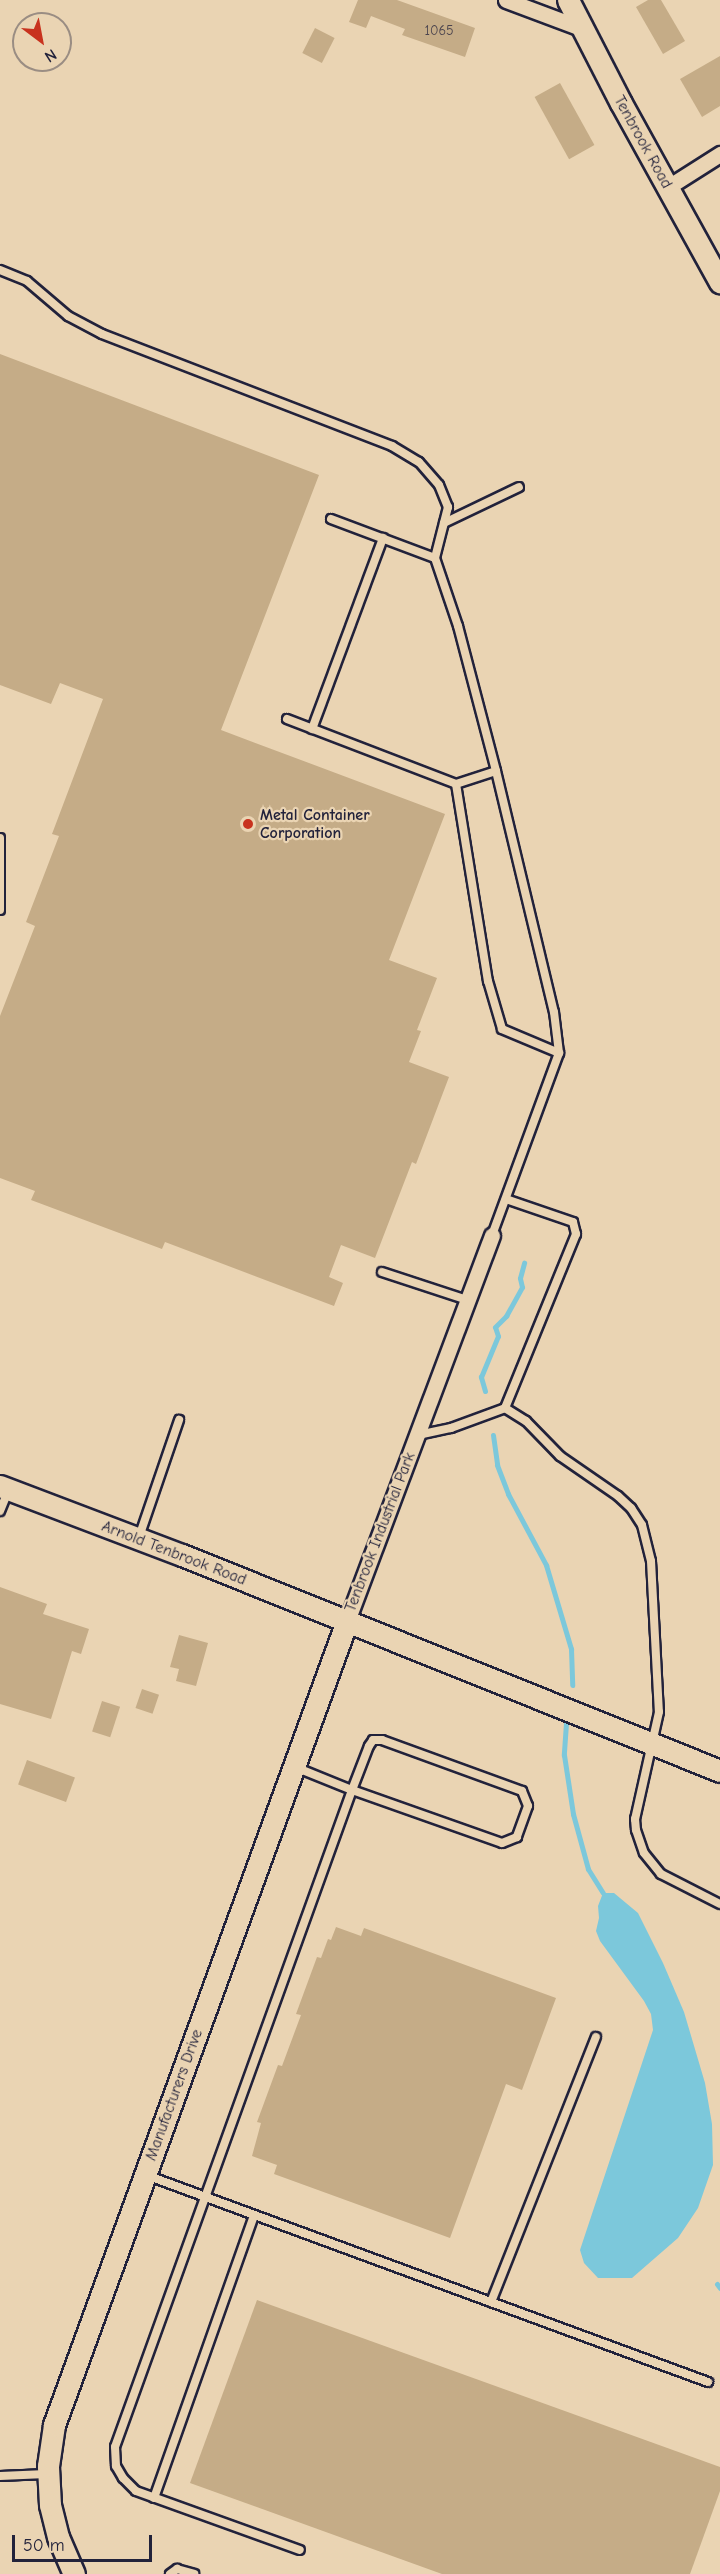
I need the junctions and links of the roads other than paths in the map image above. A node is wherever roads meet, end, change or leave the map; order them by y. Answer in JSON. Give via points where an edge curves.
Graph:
{"nodes":[{"id":1,"x":506,"y":0,"type":"edge"},
{"id":2,"x":568,"y":0,"type":"edge"},
{"id":3,"x":583,"y":29,"type":"junction"},
{"id":4,"x":720,"y":154,"type":"edge"},
{"id":5,"x":668,"y":187,"type":"junction"},
{"id":6,"x":0,"y":270,"type":"edge"},
{"id":7,"x":720,"y":282,"type":"edge"},
{"id":8,"x":519,"y":487,"type":"dead end"},
{"id":9,"x":331,"y":519,"type":"dead end"},
{"id":10,"x":444,"y":523,"type":"junction"},
{"id":11,"x":383,"y":538,"type":"junction"},
{"id":12,"x":435,"y":558,"type":"junction"},
{"id":13,"x":287,"y":719,"type":"dead end"},
{"id":14,"x":312,"y":729,"type":"junction"},
{"id":15,"x":496,"y":771,"type":"junction"},
{"id":16,"x":456,"y":784,"type":"junction"},
{"id":17,"x":0,"y":838,"type":"edge"},
{"id":18,"x":0,"y":910,"type":"edge"},
{"id":19,"x":559,"y":1053,"type":"junction"},
{"id":20,"x":506,"y":1199,"type":"junction"},
{"id":21,"x":492,"y":1235,"type":"joint"},
{"id":22,"x":382,"y":1272,"type":"dead end"},
{"id":23,"x":467,"y":1300,"type":"junction"},
{"id":24,"x":506,"y":1408,"type":"junction"},
{"id":25,"x":179,"y":1420,"type":"dead end"},
{"id":26,"x":416,"y":1435,"type":"junction"},
{"id":27,"x":4,"y":1488,"type":"edge"},
{"id":28,"x":0,"y":1511,"type":"edge"},
{"id":29,"x":138,"y":1538,"type":"junction"},
{"id":30,"x":347,"y":1621,"type":"junction"},
{"id":31,"x":654,"y":1744,"type":"junction"},
{"id":32,"x":294,"y":1766,"type":"junction"},
{"id":33,"x":720,"y":1770,"type":"edge"},
{"id":34,"x":352,"y":1790,"type":"junction"},
{"id":35,"x":720,"y":1904,"type":"edge"},
{"id":36,"x":596,"y":2037,"type":"dead end"},
{"id":37,"x":145,"y":2175,"type":"junction"},
{"id":38,"x":205,"y":2197,"type":"junction"},
{"id":39,"x":254,"y":2214,"type":"junction"},
{"id":40,"x":491,"y":2302,"type":"junction"},
{"id":41,"x":708,"y":2382,"type":"dead end"},
{"id":42,"x":47,"y":2474,"type":"junction"},
{"id":43,"x":0,"y":2476,"type":"edge"},
{"id":44,"x":154,"y":2498,"type":"junction"},
{"id":45,"x":300,"y":2550,"type":"dead end"},
{"id":46,"x":74,"y":2574,"type":"edge"},
{"id":47,"x":170,"y":2574,"type":"edge"},
{"id":48,"x":194,"y":2574,"type":"edge"}],
"edges":[{"from":1,"to":3,"type":"street"},
{"from":2,"to":3,"type":"street","name":"Tenbrook Road"},
{"from":3,"to":5,"type":"street","name":"Tenbrook Road"},
{"from":4,"to":5,"type":"street"},
{"from":5,"to":7,"type":"street","name":"Tenbrook Road"},
{"from":6,"to":10,"type":"lane","via":[[27,281],[68,316],[102,334],[392,446],[419,462],[439,485],[448,507]]},
{"from":8,"to":10,"type":"lane"},
{"from":9,"to":11,"type":"lane"},
{"from":10,"to":12,"type":"lane"},
{"from":11,"to":12,"type":"lane"},
{"from":11,"to":14,"type":"lane"},
{"from":12,"to":15,"type":"lane","via":[[458,626]]},
{"from":13,"to":14,"type":"lane"},
{"from":14,"to":16,"type":"lane"},
{"from":15,"to":16,"type":"lane"},
{"from":15,"to":19,"type":"lane","via":[[554,1012]]},
{"from":16,"to":19,"type":"lane","via":[[488,981],[502,1029]]},
{"from":17,"to":18,"type":"lane"},
{"from":19,"to":20,"type":"lane"},
{"from":20,"to":21,"type":"lane"},
{"from":20,"to":24,"type":"lane","via":[[573,1222],[576,1234]]},
{"from":21,"to":23,"type":"street","name":"Tenbrook Industrial Park"},
{"from":22,"to":23,"type":"lane"},
{"from":23,"to":26,"type":"street","name":"Tenbrook Industrial Park"},
{"from":24,"to":26,"type":"lane","via":[[451,1428]]},
{"from":24,"to":31,"type":"lane","via":[[526,1421],[560,1456],[618,1496],[642,1525],[651,1561],[659,1712]]},
{"from":25,"to":29,"type":"lane"},
{"from":26,"to":30,"type":"street","name":"Tenbrook Industrial Park"},
{"from":27,"to":28,"type":"lane"},
{"from":27,"to":29,"type":"street","name":"Arnold Tenbrook Road"},
{"from":29,"to":30,"type":"street","name":"Arnold Tenbrook Road"},
{"from":30,"to":31,"type":"street","name":"Tenbrook Industrial Park"},
{"from":30,"to":32,"type":"street","name":"Manufacturers Drive"},
{"from":31,"to":33,"type":"street","name":"Tenbrook Industrial Park"},
{"from":31,"to":35,"type":"lane","via":[[635,1819],[638,1840],[651,1865],[661,1874]]},
{"from":32,"to":34,"type":"lane"},
{"from":32,"to":37,"type":"street","name":"Manufacturers Drive"},
{"from":34,"to":34,"type":"lane","via":[[502,1843],[517,1837],[528,1806],[522,1791],[382,1740],[374,1740],[369,1746]]},
{"from":34,"to":38,"type":"lane"},
{"from":36,"to":40,"type":"lane"},
{"from":37,"to":38,"type":"lane"},
{"from":37,"to":42,"type":"street","name":"Manufacturers Drive","via":[[54,2425]]},
{"from":38,"to":39,"type":"lane"},
{"from":38,"to":44,"type":"lane","via":[[115,2447],[116,2466],[123,2478],[136,2491]]},
{"from":39,"to":40,"type":"lane"},
{"from":39,"to":44,"type":"lane"},
{"from":40,"to":41,"type":"lane"},
{"from":42,"to":43,"type":"lane"},
{"from":42,"to":46,"type":"street","name":"Manufacturers Drive","via":[[55,2526]]},
{"from":44,"to":45,"type":"lane"},
{"from":47,"to":48,"type":"lane","via":[[177,2569]]}]}
